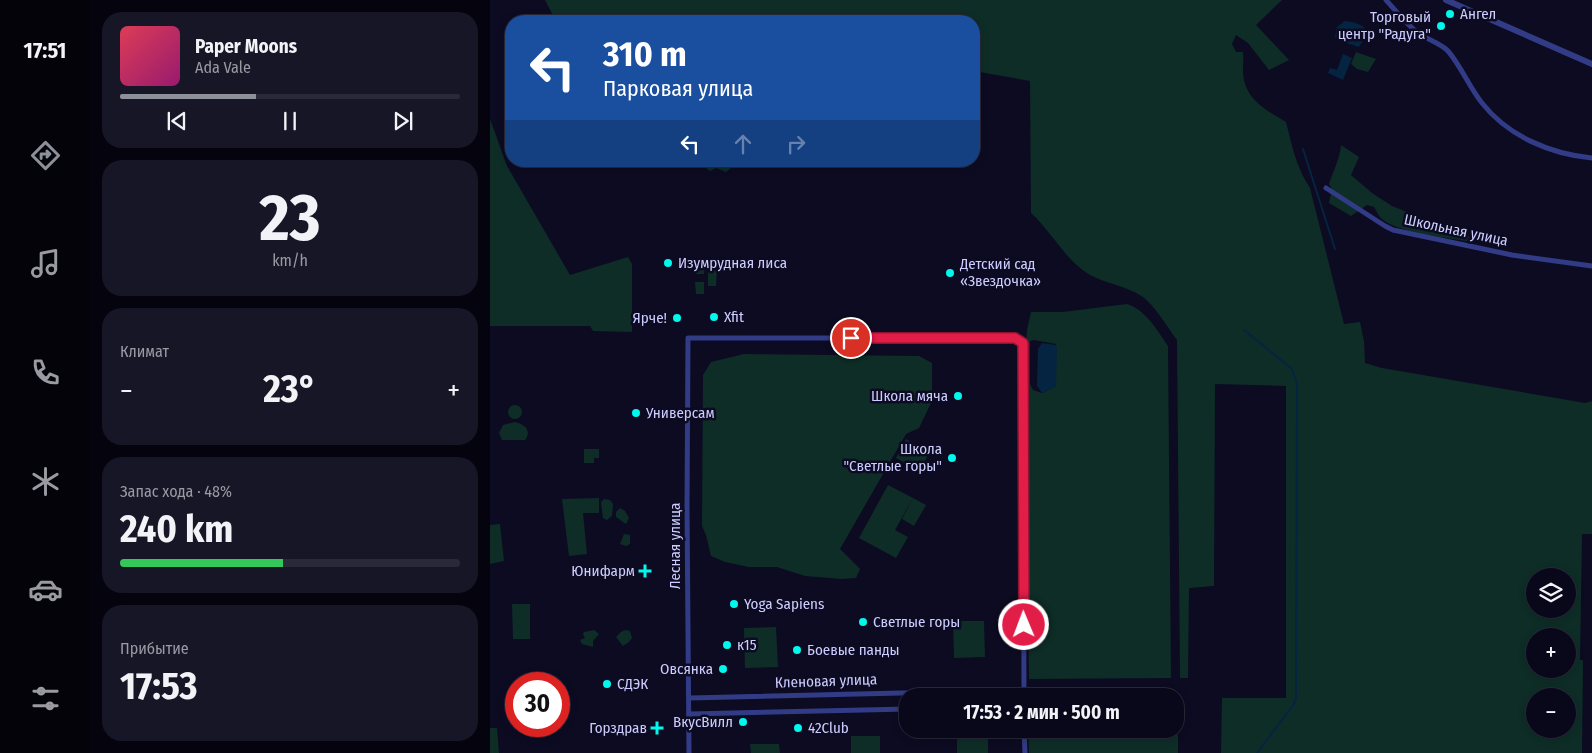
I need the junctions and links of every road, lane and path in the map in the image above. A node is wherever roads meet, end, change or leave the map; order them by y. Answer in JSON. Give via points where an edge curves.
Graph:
{"nodes":[{"id":1,"x":1386,"y":0,"type":"edge"},
{"id":2,"x":1446,"y":0,"type":"edge"},
{"id":3,"x":1592,"y":64,"type":"edge"},
{"id":4,"x":1592,"y":158,"type":"edge"},
{"id":5,"x":1326,"y":188,"type":"dead end"},
{"id":6,"x":1592,"y":266,"type":"edge"},
{"id":7,"x":1024,"y":688,"type":"edge"},
{"id":8,"x":899,"y":693,"type":"edge"},
{"id":9,"x":689,"y":698,"type":"junction"},
{"id":10,"x":899,"y":709,"type":"edge"},
{"id":11,"x":689,"y":714,"type":"junction"},
{"id":12,"x":1024,"y":738,"type":"edge"},
{"id":13,"x":689,"y":753,"type":"edge"},
{"id":14,"x":1024,"y":753,"type":"edge"}],
"edges":[{"from":1,"to":4,"type":"street","via":[[1411,27],[1449,52],[1481,102],[1504,124],[1545,148]]},
{"from":2,"to":3,"type":"street"},
{"from":5,"to":6,"type":"street","name":"Школьная улица","via":[[1393,230],[1512,255]]},
{"from":7,"to":9,"type":"street","name":"Лесная улица","via":[[1021,340],[688,338]]},
{"from":8,"to":9,"type":"street","name":"Кленовая улица"},
{"from":9,"to":11,"type":"street","name":"Лесная улица"},
{"from":10,"to":11,"type":"street","name":"Кленовая улица"},
{"from":11,"to":13,"type":"street","name":"Лесная улица"},
{"from":12,"to":14,"type":"street"}]}
